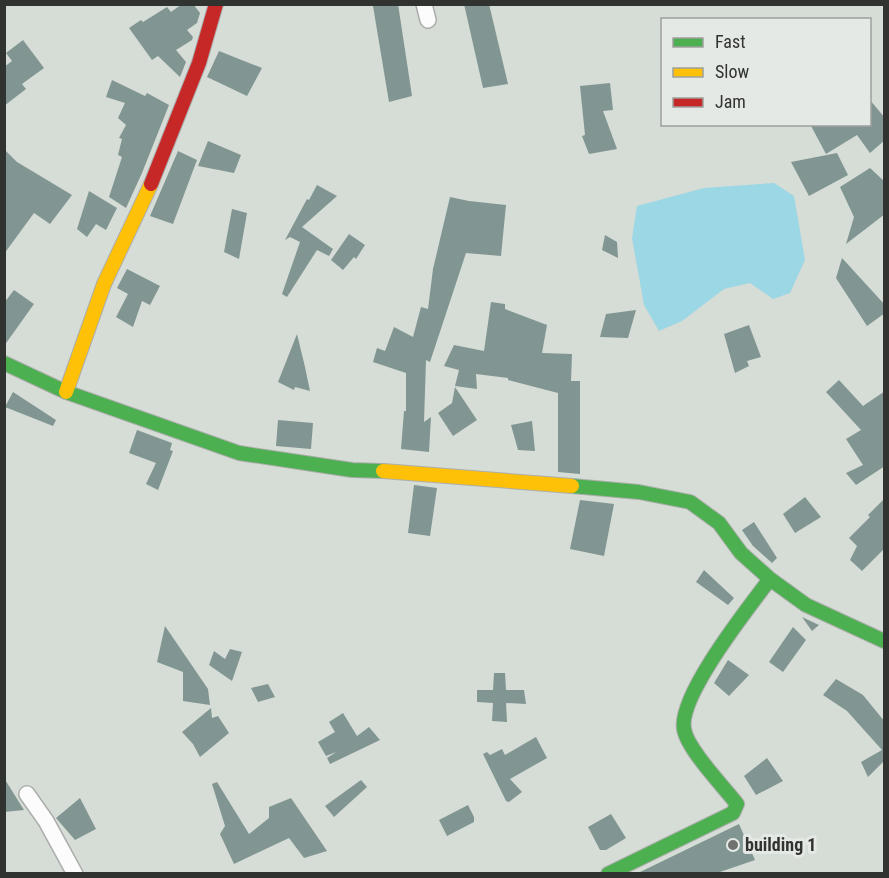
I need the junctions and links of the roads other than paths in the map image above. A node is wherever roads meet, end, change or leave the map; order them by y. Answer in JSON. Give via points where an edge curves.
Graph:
{"nodes":[{"id":1,"x":216,"y":4,"type":"edge"},
{"id":2,"x":424,"y":4,"type":"edge"},
{"id":3,"x":428,"y":20,"type":"dead end"},
{"id":4,"x":4,"y":363,"type":"edge"},
{"id":5,"x":66,"y":392,"type":"junction"},
{"id":6,"x":770,"y":579,"type":"junction"},
{"id":7,"x":885,"y":640,"type":"edge"},
{"id":8,"x":27,"y":794,"type":"dead end"},
{"id":9,"x":75,"y":873,"type":"edge"},
{"id":10,"x":608,"y":873,"type":"edge"}],
"edges":[{"from":1,"to":5,"type":"street","via":[[199,63],[154,178],[104,284]]},
{"from":2,"to":3,"type":"street"},
{"from":4,"to":5,"type":"street"},
{"from":5,"to":6,"type":"street","via":[[239,453],[352,470],[639,492],[690,502],[719,523],[741,554]]},
{"from":6,"to":7,"type":"street","via":[[806,605]]},
{"from":6,"to":10,"type":"street","via":[[719,648],[684,714],[683,727],[689,740],[737,804],[736,809]]},
{"from":8,"to":9,"type":"street"}]}
